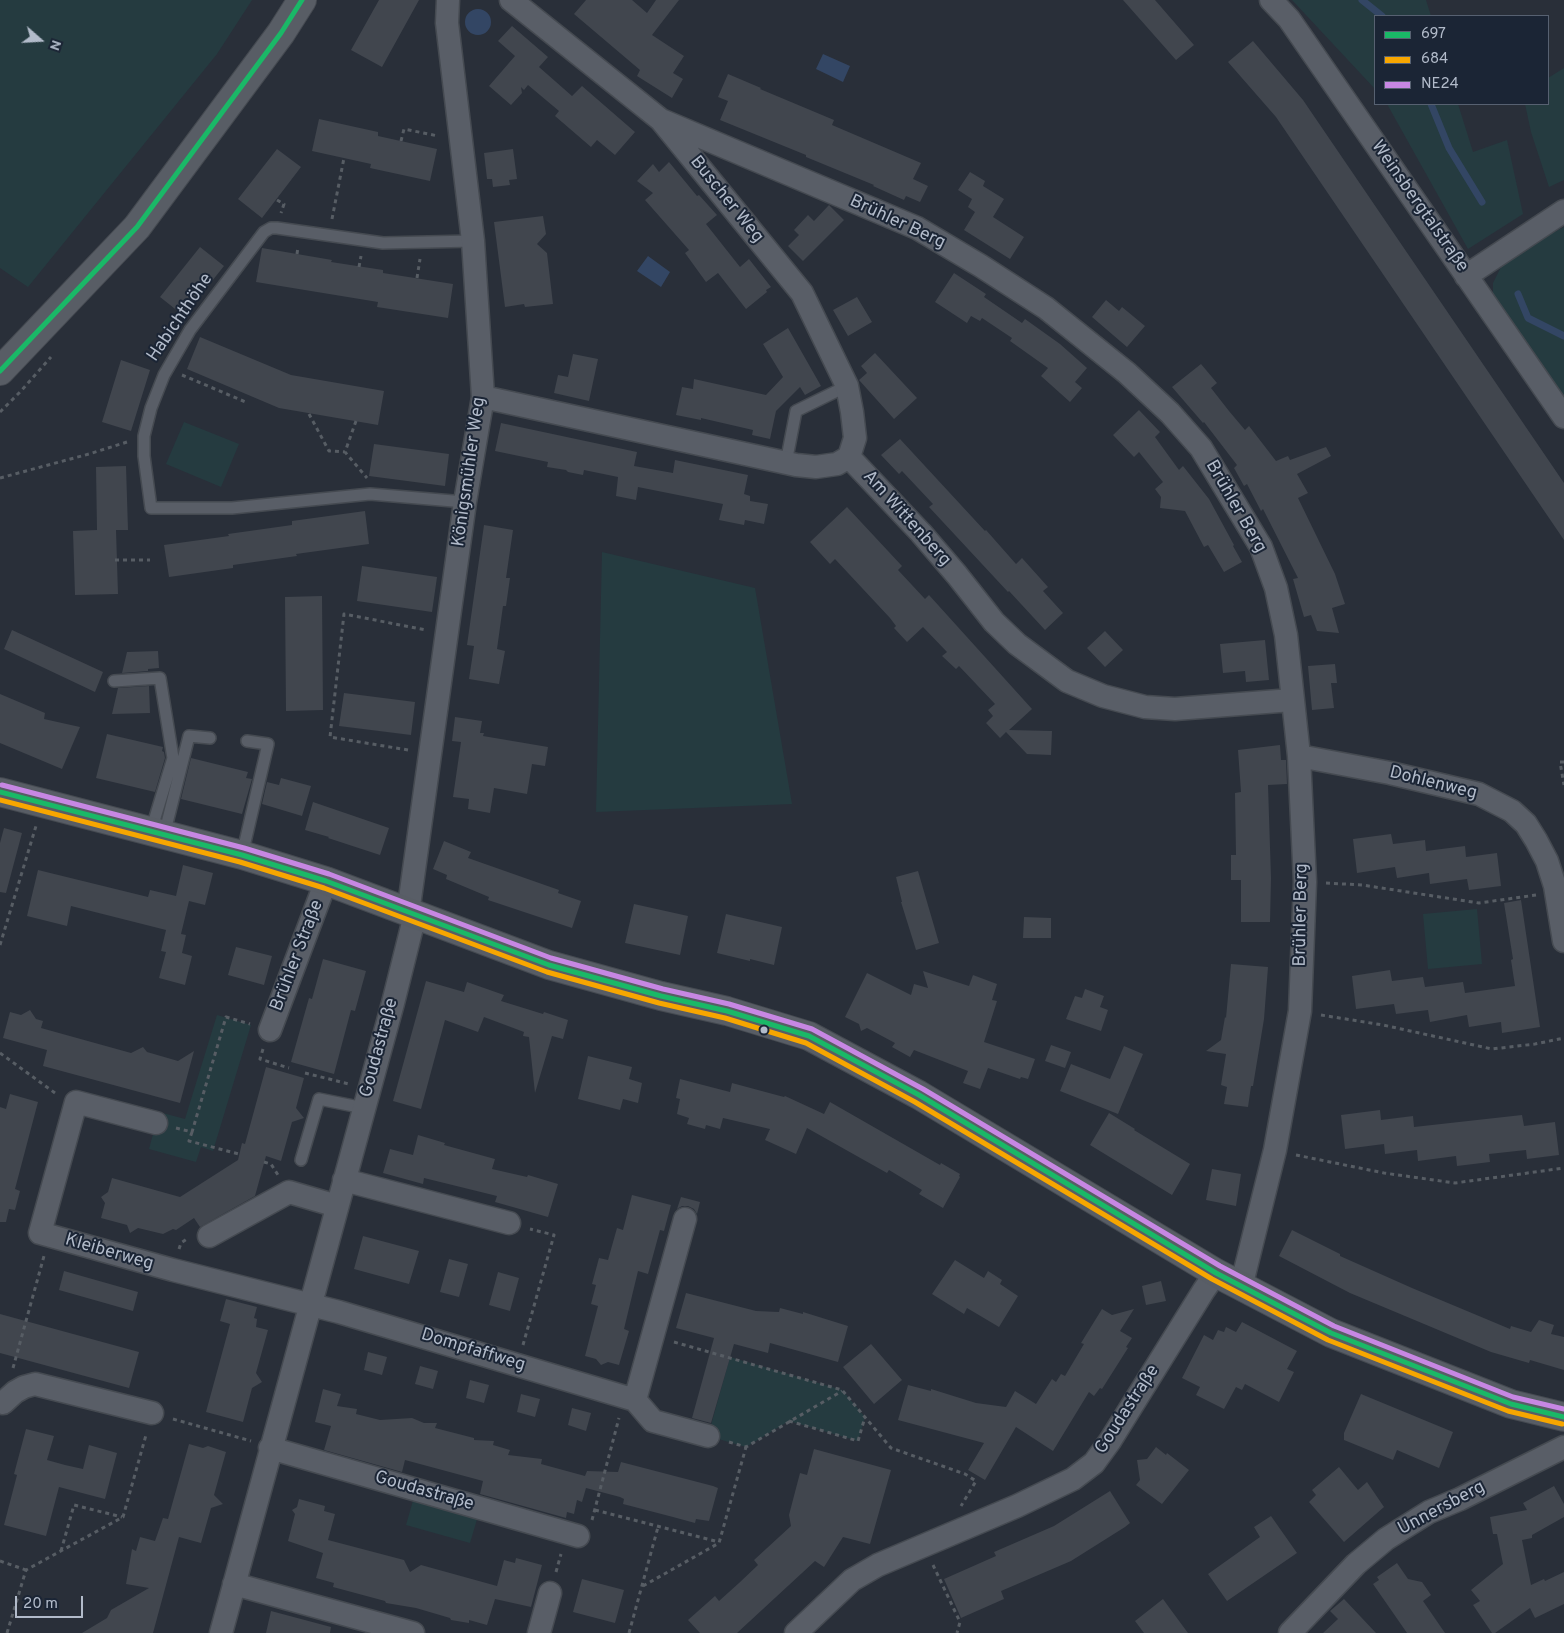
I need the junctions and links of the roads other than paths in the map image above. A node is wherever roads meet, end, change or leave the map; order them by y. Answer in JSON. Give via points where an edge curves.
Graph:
{"nodes":[{"id":1,"x":302,"y":0,"type":"edge"},
{"id":2,"x":448,"y":0,"type":"edge"},
{"id":3,"x":511,"y":0,"type":"edge"},
{"id":4,"x":1270,"y":0,"type":"edge"},
{"id":5,"x":660,"y":120,"type":"junction"},
{"id":6,"x":1564,"y":211,"type":"edge"},
{"id":7,"x":473,"y":241,"type":"junction"},
{"id":8,"x":1466,"y":276,"type":"junction"},
{"id":9,"x":0,"y":371,"type":"edge"},
{"id":10,"x":847,"y":386,"type":"junction"},
{"id":11,"x":483,"y":397,"type":"junction"},
{"id":12,"x":1564,"y":417,"type":"edge"},
{"id":13,"x":850,"y":457,"type":"junction"},
{"id":14,"x":786,"y":463,"type":"junction"},
{"id":15,"x":465,"y":502,"type":"junction"},
{"id":16,"x":114,"y":681,"type":"dead end"},
{"id":17,"x":1292,"y":700,"type":"junction"},
{"id":18,"x":210,"y":738,"type":"dead end"},
{"id":19,"x":247,"y":741,"type":"dead end"},
{"id":20,"x":1299,"y":756,"type":"junction"},
{"id":21,"x":0,"y":792,"type":"edge"},
{"id":22,"x":158,"y":833,"type":"junction"},
{"id":23,"x":242,"y":855,"type":"junction"},
{"id":24,"x":326,"y":881,"type":"junction"},
{"id":25,"x":411,"y":914,"type":"junction"},
{"id":26,"x":1564,"y":940,"type":"edge"},
{"id":27,"x":270,"y":1030,"type":"road end"},
{"id":28,"x":367,"y":1098,"type":"junction"},
{"id":29,"x":156,"y":1123,"type":"road end"},
{"id":30,"x":301,"y":1160,"type":"dead end"},
{"id":31,"x":344,"y":1180,"type":"junction"},
{"id":32,"x":337,"y":1206,"type":"junction"},
{"id":33,"x":685,"y":1219,"type":"dead end"},
{"id":34,"x":509,"y":1223,"type":"road end"},
{"id":35,"x":209,"y":1236,"type":"dead end"},
{"id":36,"x":1216,"y":1273,"type":"junction"},
{"id":37,"x":1241,"y":1287,"type":"junction"},
{"id":38,"x":310,"y":1304,"type":"junction"},
{"id":39,"x":630,"y":1399,"type":"junction"},
{"id":40,"x":2,"y":1403,"type":"edge"},
{"id":41,"x":152,"y":1413,"type":"road end"},
{"id":42,"x":1564,"y":1416,"type":"edge"},
{"id":43,"x":708,"y":1436,"type":"road end"},
{"id":44,"x":1564,"y":1447,"type":"edge"},
{"id":45,"x":270,"y":1448,"type":"junction"},
{"id":46,"x":578,"y":1536,"type":"road end"},
{"id":47,"x":234,"y":1584,"type":"junction"},
{"id":48,"x":550,"y":1593,"type":"road end"},
{"id":49,"x":221,"y":1633,"type":"edge"},
{"id":50,"x":413,"y":1633,"type":"edge"},
{"id":51,"x":539,"y":1633,"type":"edge"},
{"id":52,"x":796,"y":1633,"type":"edge"},
{"id":53,"x":1290,"y":1633,"type":"edge"}],
"edges":[{"from":1,"to":9,"type":"main road","via":[[137,227]]},
{"from":2,"to":7,"type":"street","name":"Königsmühler Weg","via":[[447,23]]},
{"from":3,"to":5,"type":"street","name":"Buscher Weg"},
{"from":4,"to":8,"type":"street","name":"Weinsbergtalstraße","via":[[1289,19]]},
{"from":5,"to":10,"type":"street","name":"Buscher Weg","via":[[802,293]]},
{"from":5,"to":17,"type":"street","name":"Brühler Berg","via":[[917,228],[1046,308],[1127,373],[1170,413],[1201,448],[1262,548],[1276,588],[1286,635]]},
{"from":6,"to":8,"type":"street"},
{"from":7,"to":11,"type":"street","name":"Königsmühler Weg"},
{"from":7,"to":15,"type":"lane","name":"Habichthöhe","via":[[383,243],[277,228],[264,232],[190,330],[167,369],[144,436],[151,508],[232,508],[370,494]]},
{"from":8,"to":12,"type":"street","name":"Weinsbergtalstraße"},
{"from":10,"to":13,"type":"street","name":"Buscher Weg","via":[[855,438]]},
{"from":10,"to":14,"type":"lane","via":[[796,411]]},
{"from":11,"to":14,"type":"street","name":"Am Wittenberg"},
{"from":11,"to":15,"type":"street","name":"Königsmühler Weg"},
{"from":13,"to":14,"type":"street","name":"Am Wittenberg","via":[[836,464],[816,467]]},
{"from":13,"to":17,"type":"street","name":"Am Wittenberg","via":[[921,533],[994,622],[1017,644],[1067,681],[1112,698],[1167,708]]},
{"from":15,"to":25,"type":"street","name":"Königsmühler Weg"},
{"from":16,"to":22,"type":"lane","via":[[160,678],[173,758]]},
{"from":17,"to":20,"type":"street","name":"Brühler Berg"},
{"from":18,"to":22,"type":"lane","via":[[189,736]]},
{"from":19,"to":23,"type":"lane","via":[[268,744]]},
{"from":20,"to":26,"type":"street","name":"Dohlenweg","via":[[1479,794],[1512,812],[1526,824],[1547,861]]},
{"from":20,"to":37,"type":"street","name":"Brühler Berg","via":[[1305,882],[1300,1011],[1276,1150]]},
{"from":21,"to":22,"type":"main road","name":"Brühler Straße"},
{"from":22,"to":23,"type":"main road","name":"Brühler Straße"},
{"from":23,"to":24,"type":"main road","name":"Brühler Straße"},
{"from":24,"to":25,"type":"main road","name":"Brühler Straße"},
{"from":24,"to":27,"type":"street","name":"Brühler Straße"},
{"from":25,"to":28,"type":"street","name":"Goudastraße"},
{"from":25,"to":36,"type":"main road","name":"Brühler Straße","via":[[549,965],[727,1011],[809,1036],[919,1095]]},
{"from":28,"to":30,"type":"lane","via":[[319,1098]]},
{"from":28,"to":31,"type":"street","name":"Goudastraße"},
{"from":29,"to":38,"type":"street","name":"Kleiberweg","via":[[76,1102],[40,1233]]},
{"from":31,"to":32,"type":"street","name":"Goudastraße"},
{"from":31,"to":34,"type":"street"},
{"from":32,"to":35,"type":"street","via":[[289,1192]]},
{"from":32,"to":38,"type":"street","name":"Goudastraße"},
{"from":33,"to":39,"type":"street","via":[[653,1336]]},
{"from":36,"to":37,"type":"main road","name":"Brühler Straße"},
{"from":36,"to":52,"type":"street","name":"Goudastraße","via":[[1094,1463],[1073,1479],[1018,1506],[878,1565],[852,1580]]},
{"from":37,"to":42,"type":"main road","name":"Brühler Straße","via":[[1355,1343],[1511,1404]]},
{"from":38,"to":39,"type":"street","name":"Dompfaffweg"},
{"from":38,"to":45,"type":"street","name":"Goudastraße"},
{"from":39,"to":43,"type":"street","via":[[653,1421]]},
{"from":40,"to":41,"type":"street","via":[[15,1392],[35,1384]]},
{"from":44,"to":53,"type":"street","name":"Unnersberg","via":[[1429,1512],[1386,1539],[1356,1564]]},
{"from":45,"to":46,"type":"street","name":"Goudastraße"},
{"from":45,"to":47,"type":"street","name":"Goudastraße"},
{"from":47,"to":49,"type":"street","name":"Goudastraße"},
{"from":47,"to":50,"type":"street"},
{"from":48,"to":51,"type":"street"}]}
